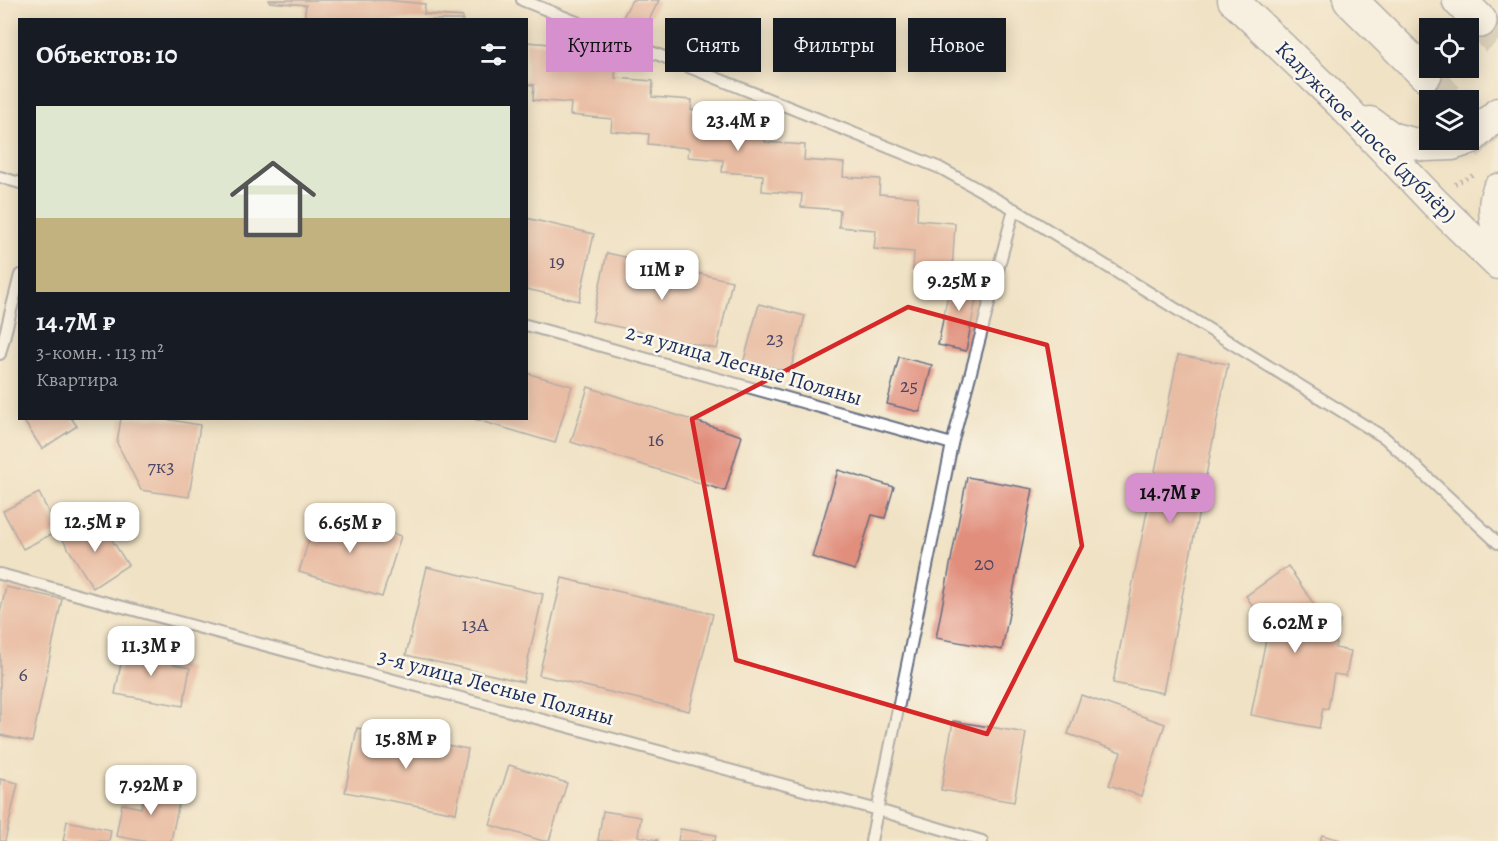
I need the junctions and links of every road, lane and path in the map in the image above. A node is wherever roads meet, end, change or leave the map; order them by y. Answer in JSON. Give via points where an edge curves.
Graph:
{"nodes":[{"id":1,"x":522,"y":0,"type":"edge"},
{"id":2,"x":1233,"y":0,"type":"edge"},
{"id":3,"x":1350,"y":0,"type":"edge"},
{"id":4,"x":1419,"y":68,"type":"tunnel mouth"},
{"id":5,"x":1340,"y":103,"type":"junction"},
{"id":6,"x":1498,"y":113,"type":"edge"},
{"id":7,"x":1479,"y":131,"type":"edge"},
{"id":8,"x":1419,"y":144,"type":"edge"},
{"id":9,"x":0,"y":177,"type":"edge"},
{"id":10,"x":18,"y":182,"type":"edge"},
{"id":11,"x":1498,"y":189,"type":"edge"},
{"id":12,"x":1014,"y":209,"type":"junction"},
{"id":13,"x":1498,"y":237,"type":"edge"},
{"id":14,"x":1498,"y":264,"type":"edge"},
{"id":15,"x":18,"y":283,"type":"edge"},
{"id":16,"x":528,"y":326,"type":"edge"},
{"id":17,"x":0,"y":354,"type":"edge"},
{"id":18,"x":952,"y":444,"type":"junction"},
{"id":19,"x":1498,"y":543,"type":"edge"},
{"id":20,"x":0,"y":574,"type":"edge"},
{"id":21,"x":878,"y":810,"type":"junction"},
{"id":22,"x":871,"y":841,"type":"edge"},
{"id":23,"x":982,"y":841,"type":"edge"}],
"edges":[{"from":1,"to":12,"type":"lane","via":[[940,168]]},
{"from":2,"to":5,"type":"main road","name":"Калужское шоссе (дублёр)"},
{"from":3,"to":4,"type":"highway"},
{"from":5,"to":8,"type":"main road","via":[[1393,138]]},
{"from":5,"to":14,"type":"main road","name":"Калужское шоссе (дублёр)"},
{"from":6,"to":7,"type":"main road"},
{"from":9,"to":10,"type":"lane"},
{"from":11,"to":13,"type":"main road","via":[[1493,213]]},
{"from":12,"to":18,"type":"lane"},
{"from":12,"to":19,"type":"lane","via":[[1385,438]]},
{"from":15,"to":17,"type":"lane"},
{"from":16,"to":18,"type":"lane","name":"2-я улица Лесные Поляны"},
{"from":18,"to":21,"type":"lane"},
{"from":20,"to":21,"type":"lane","name":"3-я улица Лесные Поляны"},
{"from":21,"to":22,"type":"lane"},
{"from":21,"to":23,"type":"lane","name":"3-я улица Лесные Поляны"}]}
